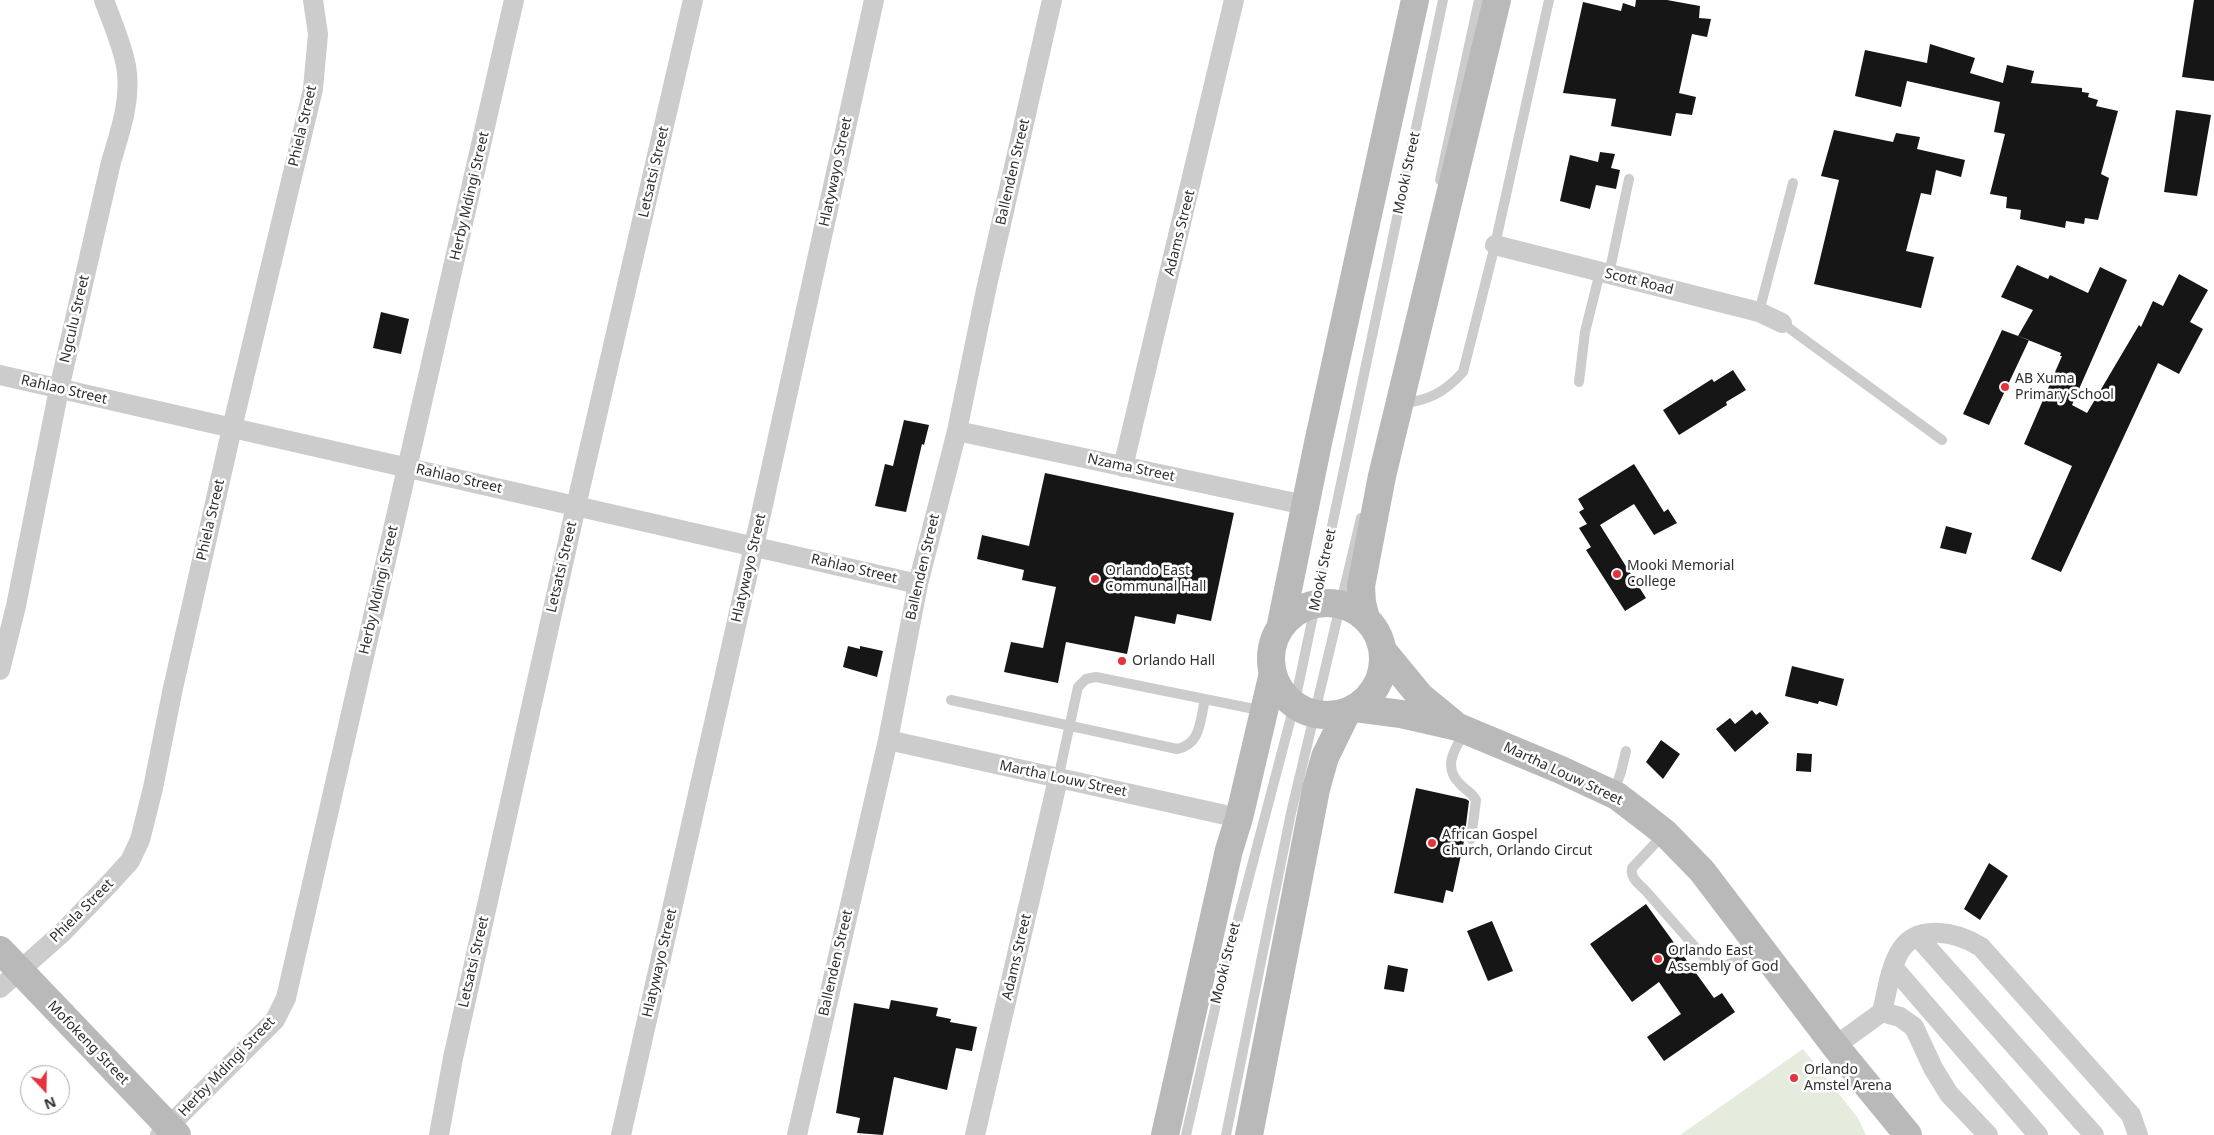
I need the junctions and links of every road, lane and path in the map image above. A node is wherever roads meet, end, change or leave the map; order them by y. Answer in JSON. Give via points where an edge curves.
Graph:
{"nodes":[{"id":1,"x":104,"y":0,"type":"edge"},
{"id":2,"x":313,"y":0,"type":"edge"},
{"id":3,"x":514,"y":0,"type":"edge"},
{"id":4,"x":693,"y":0,"type":"edge"},
{"id":5,"x":874,"y":0,"type":"edge"},
{"id":6,"x":1052,"y":0,"type":"edge"},
{"id":7,"x":1234,"y":0,"type":"edge"},
{"id":8,"x":1415,"y":0,"type":"edge"},
{"id":9,"x":1443,"y":0,"type":"edge"},
{"id":10,"x":1479,"y":0,"type":"edge"},
{"id":11,"x":1497,"y":0,"type":"edge"},
{"id":12,"x":1549,"y":0,"type":"edge"},
{"id":13,"x":1629,"y":179,"type":"dead end"},
{"id":14,"x":1792,"y":183,"type":"dead end"},
{"id":15,"x":1436,"y":195,"type":"dead end"},
{"id":16,"x":1495,"y":245,"type":"junction"},
{"id":17,"x":1604,"y":273,"type":"junction"},
{"id":18,"x":1759,"y":312,"type":"junction"},
{"id":19,"x":1782,"y":323,"type":"joint"},
{"id":20,"x":0,"y":375,"type":"edge"},
{"id":21,"x":1578,"y":382,"type":"dead end"},
{"id":22,"x":59,"y":389,"type":"junction"},
{"id":23,"x":1401,"y":404,"type":"junction"},
{"id":24,"x":232,"y":428,"type":"junction"},
{"id":25,"x":957,"y":431,"type":"junction"},
{"id":26,"x":1942,"y":440,"type":"dead end"},
{"id":27,"x":1123,"y":467,"type":"junction"},
{"id":28,"x":408,"y":468,"type":"junction"},
{"id":29,"x":1305,"y":505,"type":"junction"},
{"id":30,"x":576,"y":506,"type":"junction"},
{"id":31,"x":1363,"y":508,"type":"dead end"},
{"id":32,"x":754,"y":546,"type":"junction"},
{"id":33,"x":918,"y":584,"type":"junction"},
{"id":34,"x":1329,"y":604,"type":"junction"},
{"id":35,"x":1366,"y":618,"type":"junction"},
{"id":36,"x":1281,"y":624,"type":"junction"},
{"id":37,"x":1383,"y":651,"type":"junction"},
{"id":38,"x":0,"y":670,"type":"edge"},
{"id":39,"x":1272,"y":677,"type":"junction"},
{"id":40,"x":1205,"y":699,"type":"junction"},
{"id":41,"x":951,"y":700,"type":"dead end"},
{"id":42,"x":1305,"y":710,"type":"junction"},
{"id":43,"x":1351,"y":710,"type":"junction"},
{"id":44,"x":1264,"y":711,"type":"junction"},
{"id":45,"x":1070,"y":726,"type":"junction"},
{"id":46,"x":1461,"y":728,"type":"junction"},
{"id":47,"x":888,"y":740,"type":"junction"},
{"id":48,"x":1626,"y":751,"type":"dead end"},
{"id":49,"x":1058,"y":779,"type":"junction"},
{"id":50,"x":1613,"y":795,"type":"junction"},
{"id":51,"x":1239,"y":818,"type":"junction"},
{"id":52,"x":1665,"y":833,"type":"junction"},
{"id":53,"x":1471,"y":839,"type":"dead end"},
{"id":54,"x":1918,"y":937,"type":"junction"},
{"id":55,"x":1758,"y":943,"type":"junction"},
{"id":56,"x":0,"y":950,"type":"edge"},
{"id":57,"x":1893,"y":967,"type":"junction"},
{"id":58,"x":9,"y":979,"type":"edge"},
{"id":59,"x":1882,"y":1012,"type":"junction"},
{"id":60,"x":1835,"y":1046,"type":"junction"},
{"id":61,"x":168,"y":1132,"type":"edge"},
{"id":62,"x":439,"y":1135,"type":"edge"},
{"id":63,"x":622,"y":1135,"type":"edge"},
{"id":64,"x":796,"y":1135,"type":"edge"},
{"id":65,"x":975,"y":1135,"type":"edge"},
{"id":66,"x":1165,"y":1135,"type":"edge"},
{"id":67,"x":1186,"y":1135,"type":"edge"},
{"id":68,"x":1226,"y":1135,"type":"edge"},
{"id":69,"x":1249,"y":1135,"type":"edge"},
{"id":70,"x":1908,"y":1135,"type":"edge"},
{"id":71,"x":1988,"y":1135,"type":"edge"},
{"id":72,"x":2038,"y":1135,"type":"edge"},
{"id":73,"x":2094,"y":1135,"type":"edge"},
{"id":74,"x":2138,"y":1135,"type":"edge"}],
"edges":[{"from":1,"to":22,"type":"street","name":"Ngculu Street","via":[[126,67],[126,100]]},
{"from":2,"to":24,"type":"street","name":"Phiela Street","via":[[318,34],[313,90]]},
{"from":3,"to":28,"type":"street","name":"Herby Mdingi Street"},
{"from":4,"to":30,"type":"street","name":"Letsatsi Street"},
{"from":5,"to":32,"type":"street","name":"Hlatywayo Street"},
{"from":6,"to":25,"type":"street","name":"Ballenden Street"},
{"from":7,"to":27,"type":"street","name":"Adams Street"},
{"from":8,"to":29,"type":"main road","name":"Mooki Street"},
{"from":9,"to":34,"type":"lane","name":"Mooki Street"},
{"from":10,"to":15,"type":"lane"},
{"from":11,"to":23,"type":"main road"},
{"from":12,"to":16,"type":"lane"},
{"from":13,"to":17,"type":"lane"},
{"from":14,"to":18,"type":"lane"},
{"from":16,"to":17,"type":"street","name":"Scott Road"},
{"from":16,"to":23,"type":"lane","via":[[1463,372],[1450,386],[1430,398]]},
{"from":17,"to":18,"type":"street","name":"Scott Road"},
{"from":17,"to":21,"type":"lane","via":[[1585,332]]},
{"from":18,"to":19,"type":"street","name":"Scott Road"},
{"from":19,"to":26,"type":"lane"},
{"from":20,"to":22,"type":"street","name":"Rahlao Street"},
{"from":22,"to":24,"type":"street","name":"Rahlao Street"},
{"from":22,"to":38,"type":"street","name":"Ngculu Street","via":[[16,606]]},
{"from":23,"to":35,"type":"main road","via":[[1382,476],[1361,586]]},
{"from":24,"to":28,"type":"street","name":"Rahlao Street"},
{"from":24,"to":58,"type":"street","name":"Phiela Street","via":[[140,840],[130,861],[62,934]]},
{"from":25,"to":27,"type":"street","name":"Nzama Street"},
{"from":25,"to":33,"type":"street","name":"Ballenden Street"},
{"from":27,"to":29,"type":"street","name":"Nzama Street"},
{"from":28,"to":30,"type":"street","name":"Rahlao Street"},
{"from":28,"to":61,"type":"street","name":"Herby Mdingi Street","via":[[286,998],[275,1020]]},
{"from":29,"to":36,"type":"main road","name":"Mooki Street"},
{"from":30,"to":32,"type":"street","name":"Rahlao Street"},
{"from":30,"to":62,"type":"street","name":"Letsatsi Street","via":[[453,1058]]},
{"from":31,"to":34,"type":"lane","name":"Mooki Street"},
{"from":32,"to":33,"type":"street","name":"Rahlao Street"},
{"from":32,"to":63,"type":"street","name":"Hlatywayo Street"},
{"from":33,"to":47,"type":"street","name":"Ballenden Street"},
{"from":34,"to":35,"type":"main road","via":[[1354,609]]},
{"from":34,"to":36,"type":"main road","via":[[1303,607]]},
{"from":34,"to":42,"type":"lane","name":"Mooki Street"},
{"from":34,"to":42,"type":"lane","name":"Mooki Street"},
{"from":35,"to":37,"type":"main road"},
{"from":36,"to":39,"type":"main road","via":[[1271,658]]},
{"from":37,"to":43,"type":"main road","via":[[1383,668],[1378,684],[1368,698]]},
{"from":37,"to":46,"type":"main road","name":"Martha Louw Street","via":[[1420,696]]},
{"from":39,"to":42,"type":"main road","via":[[1280,693]]},
{"from":39,"to":44,"type":"main road","name":"Mooki Street"},
{"from":40,"to":44,"type":"lane"},
{"from":40,"to":45,"type":"lane","via":[[1096,677],[1086,679],[1078,687]]},
{"from":40,"to":45,"type":"lane","via":[[1195,741],[1188,747],[1177,749]]},
{"from":41,"to":45,"type":"lane"},
{"from":42,"to":43,"type":"main road","via":[[1331,716]]},
{"from":42,"to":67,"type":"lane","name":"Mooki Street","via":[[1219,991]]},
{"from":42,"to":68,"type":"lane","name":"Mooki Street","via":[[1291,813]]},
{"from":43,"to":46,"type":"main road","name":"Martha Louw Street","via":[[1401,714]]},
{"from":43,"to":69,"type":"main road","via":[[1325,757],[1316,789]]},
{"from":44,"to":51,"type":"main road","name":"Mooki Street"},
{"from":45,"to":49,"type":"lane"},
{"from":46,"to":50,"type":"main road","name":"Martha Louw Street"},
{"from":46,"to":53,"type":"lane","via":[[1449,761],[1452,774],[1476,800]]},
{"from":47,"to":49,"type":"street","name":"Martha Louw Street"},
{"from":47,"to":64,"type":"street","name":"Ballenden Street"},
{"from":48,"to":50,"type":"lane"},
{"from":49,"to":51,"type":"street","name":"Martha Louw Street"},
{"from":49,"to":65,"type":"street","name":"Adams Street"},
{"from":50,"to":52,"type":"main road","name":"Martha Louw Street"},
{"from":51,"to":66,"type":"main road","name":"Mooki Street"},
{"from":52,"to":55,"type":"main road","name":"Martha Louw Street","via":[[1702,871]]},
{"from":52,"to":55,"type":"lane","via":[[1632,868],[1635,881],[1710,964],[1728,965]]},
{"from":54,"to":57,"type":"street","via":[[1907,943]]},
{"from":54,"to":73,"type":"street"},
{"from":54,"to":74,"type":"street","via":[[1938,931],[1968,938],[1981,946],[2131,1115]]},
{"from":55,"to":60,"type":"main road","name":"Martha Louw Street"},
{"from":56,"to":58,"type":"main road","name":"Mofokeng Street"},
{"from":57,"to":59,"type":"street"},
{"from":57,"to":72,"type":"street"},
{"from":58,"to":61,"type":"main road","name":"Mofokeng Street"},
{"from":59,"to":60,"type":"street"},
{"from":59,"to":71,"type":"street","via":[[1900,1017],[1914,1027],[1949,1094]]},
{"from":60,"to":70,"type":"main road","name":"Martha Louw Street"}]}
